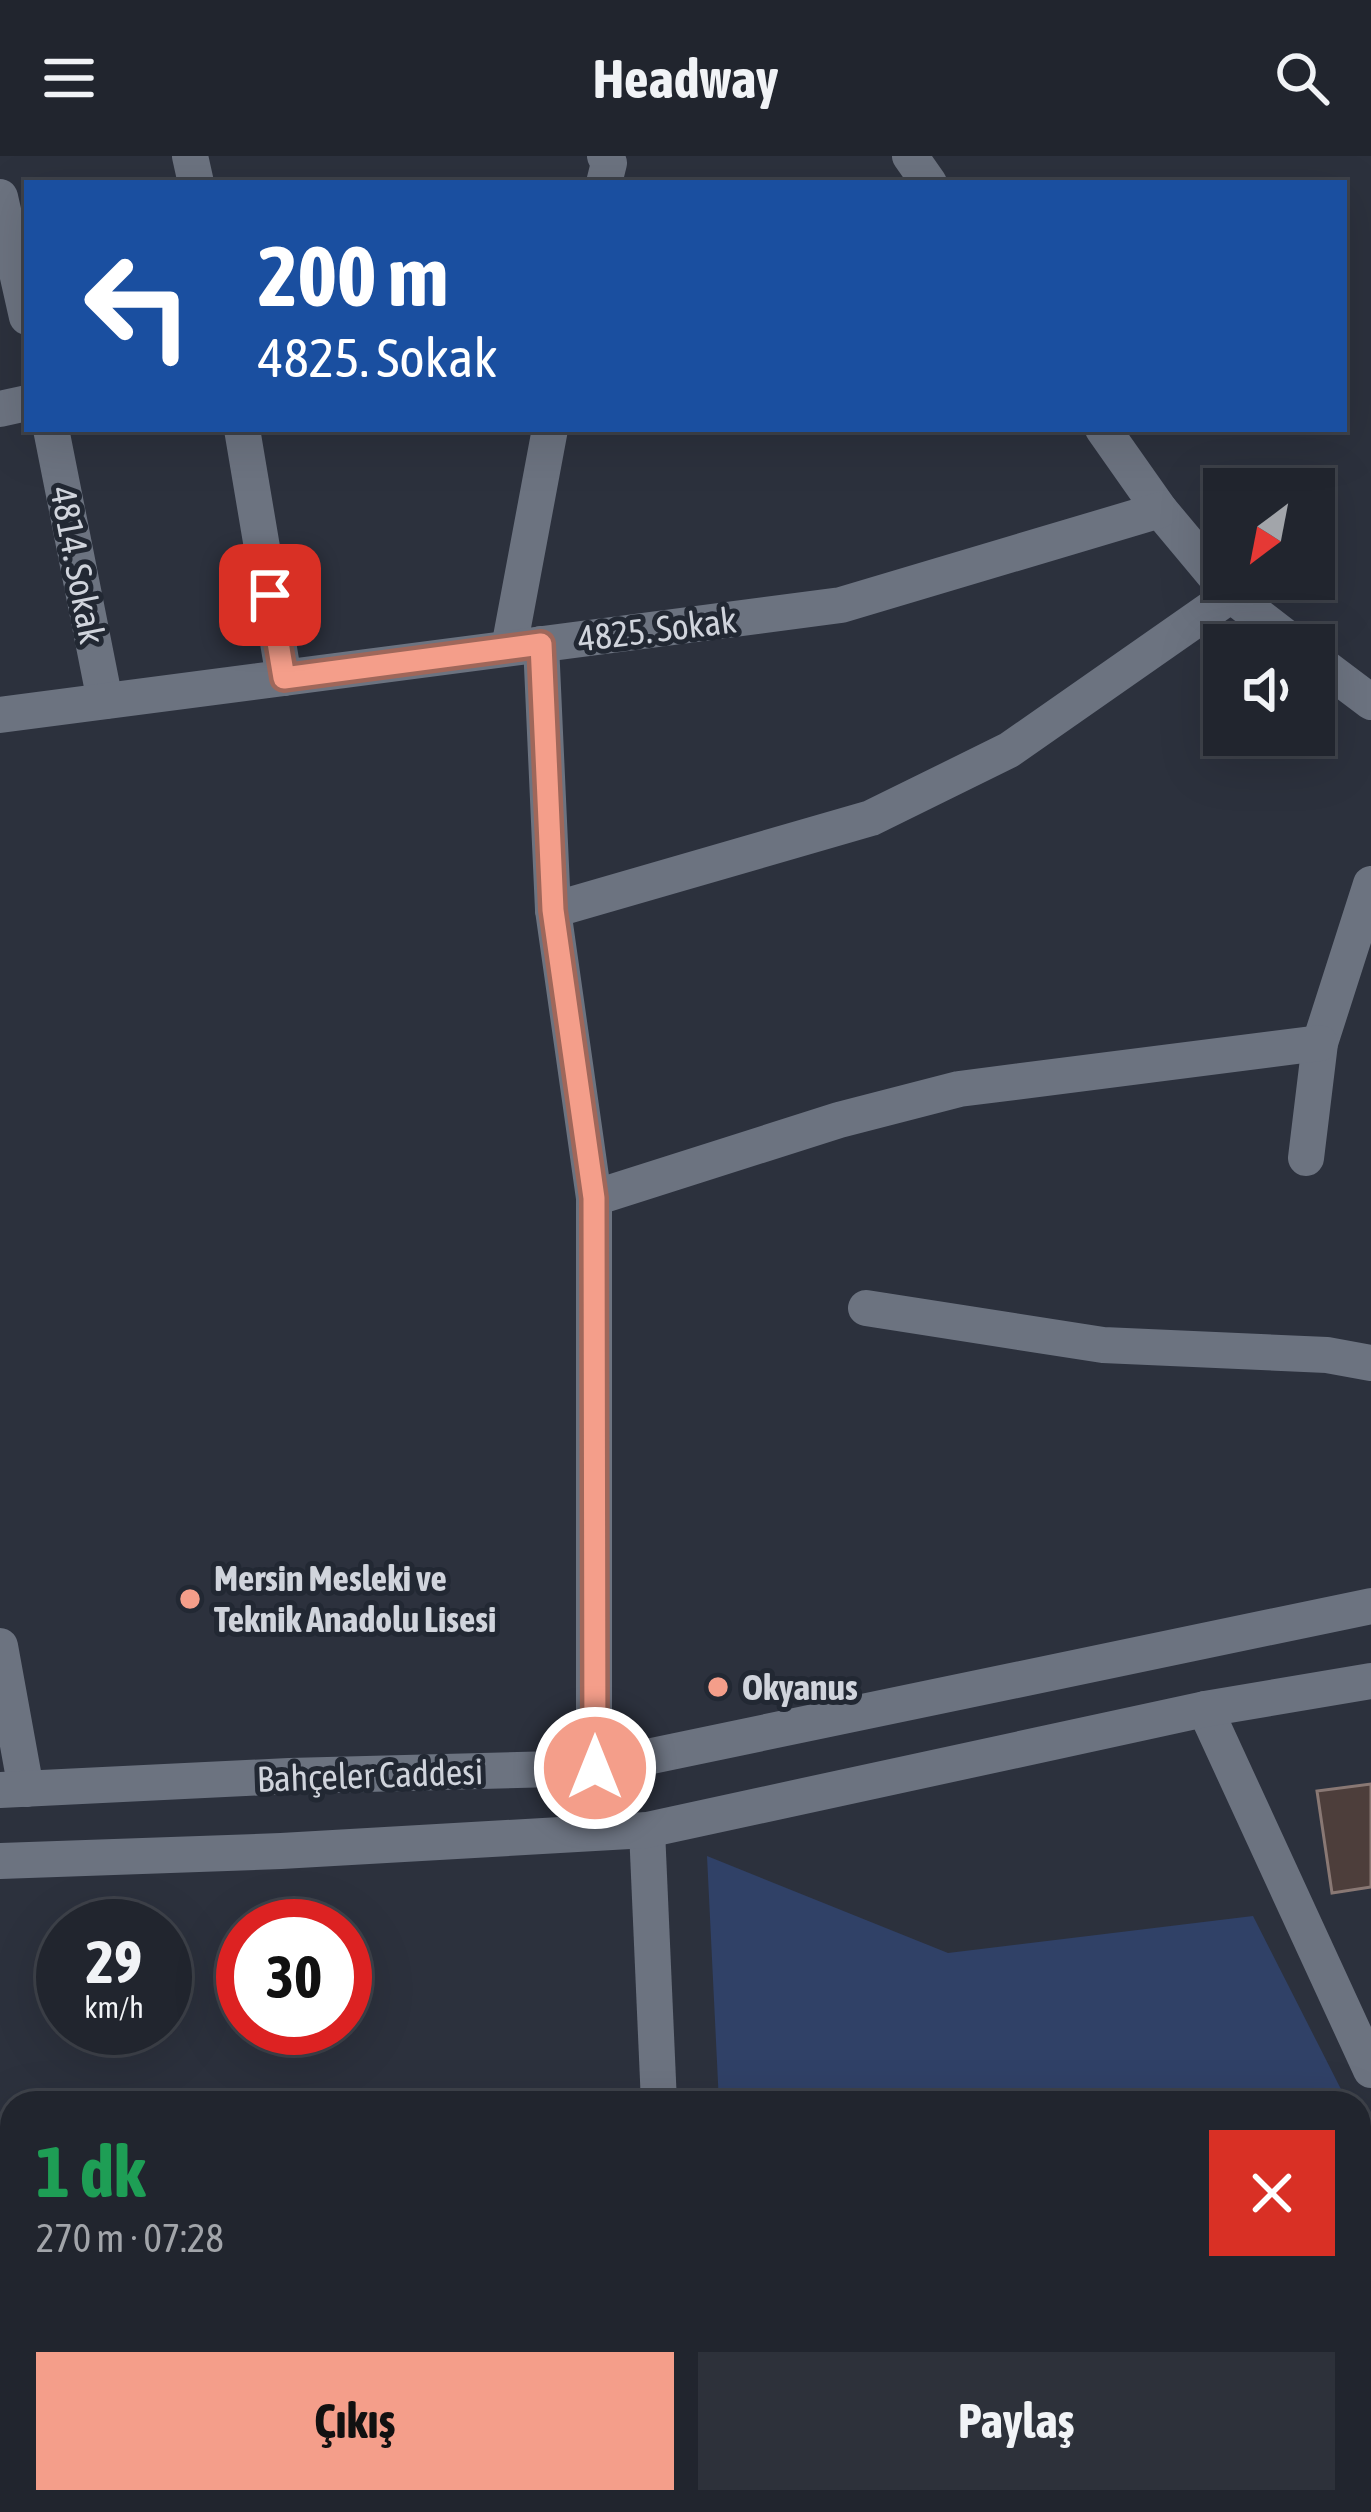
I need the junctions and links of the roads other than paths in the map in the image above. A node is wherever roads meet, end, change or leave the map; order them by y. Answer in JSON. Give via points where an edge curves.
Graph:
{"nodes":[{"id":1,"x":0,"y":196,"type":"edge"},
{"id":2,"x":24,"y":304,"type":"edge"},
{"id":3,"x":52,"y":432,"type":"edge"},
{"id":4,"x":243,"y":432,"type":"edge"},
{"id":5,"x":550,"y":432,"type":"edge"},
{"id":6,"x":1105,"y":432,"type":"edge"},
{"id":7,"x":1160,"y":510,"type":"junction"},
{"id":8,"x":1203,"y":561,"type":"edge"},
{"id":9,"x":1224,"y":600,"type":"edge"},
{"id":10,"x":1238,"y":600,"type":"edge"},
{"id":11,"x":1269,"y":624,"type":"edge"},
{"id":12,"x":525,"y":646,"type":"junction"},
{"id":13,"x":1335,"y":674,"type":"edge"},
{"id":14,"x":284,"y":678,"type":"junction"},
{"id":15,"x":105,"y":701,"type":"junction"},
{"id":16,"x":1371,"y":702,"type":"edge"},
{"id":17,"x":0,"y":715,"type":"edge"},
{"id":18,"x":1371,"y":884,"type":"edge"},
{"id":19,"x":553,"y":910,"type":"junction"},
{"id":20,"x":1320,"y":1043,"type":"junction"},
{"id":21,"x":1306,"y":1158,"type":"dead end"},
{"id":22,"x":594,"y":1198,"type":"junction"},
{"id":23,"x":866,"y":1308,"type":"dead end"},
{"id":24,"x":1371,"y":1363,"type":"edge"},
{"id":25,"x":1371,"y":1606,"type":"edge"},
{"id":26,"x":0,"y":1646,"type":"edge"},
{"id":27,"x":1371,"y":1682,"type":"edge"},
{"id":28,"x":1204,"y":1709,"type":"junction"},
{"id":29,"x":595,"y":1768,"type":"junction"},
{"id":30,"x":13,"y":1790,"type":"edge"},
{"id":31,"x":647,"y":1830,"type":"junction"},
{"id":32,"x":0,"y":1861,"type":"edge"},
{"id":33,"x":1371,"y":2070,"type":"edge"},
{"id":34,"x":658,"y":2091,"type":"edge"}],
"edges":[{"from":1,"to":2,"type":"street"},
{"from":3,"to":15,"type":"street","name":"4814. Sokak"},
{"from":4,"to":14,"type":"street"},
{"from":5,"to":12,"type":"street"},
{"from":6,"to":7,"type":"street"},
{"from":7,"to":8,"type":"street"},
{"from":7,"to":12,"type":"street","name":"4825. Sokak","via":[[841,605]]},
{"from":9,"to":19,"type":"street","via":[[1009,750],[872,818]]},
{"from":10,"to":11,"type":"street"},
{"from":12,"to":14,"type":"street","name":"4825. Sokak"},
{"from":12,"to":19,"type":"street"},
{"from":13,"to":16,"type":"street"},
{"from":14,"to":15,"type":"street","name":"4825. Sokak"},
{"from":15,"to":17,"type":"street","name":"4825. Sokak"},
{"from":18,"to":20,"type":"street"},
{"from":19,"to":22,"type":"street"},
{"from":20,"to":21,"type":"street"},
{"from":20,"to":22,"type":"street","via":[[959,1089]]},
{"from":22,"to":29,"type":"street"},
{"from":23,"to":24,"type":"street","via":[[1103,1345]]},
{"from":25,"to":29,"type":"street","name":"Bahçeler Caddesi"},
{"from":26,"to":30,"type":"street"},
{"from":27,"to":28,"type":"street","name":"Bahçeler Caddesi"},
{"from":28,"to":31,"type":"street","name":"Bahçeler Caddesi"},
{"from":28,"to":33,"type":"street"},
{"from":29,"to":30,"type":"street","name":"Bahçeler Caddesi"},
{"from":31,"to":32,"type":"street","name":"Bahçeler Caddesi"},
{"from":31,"to":34,"type":"street"}]}
